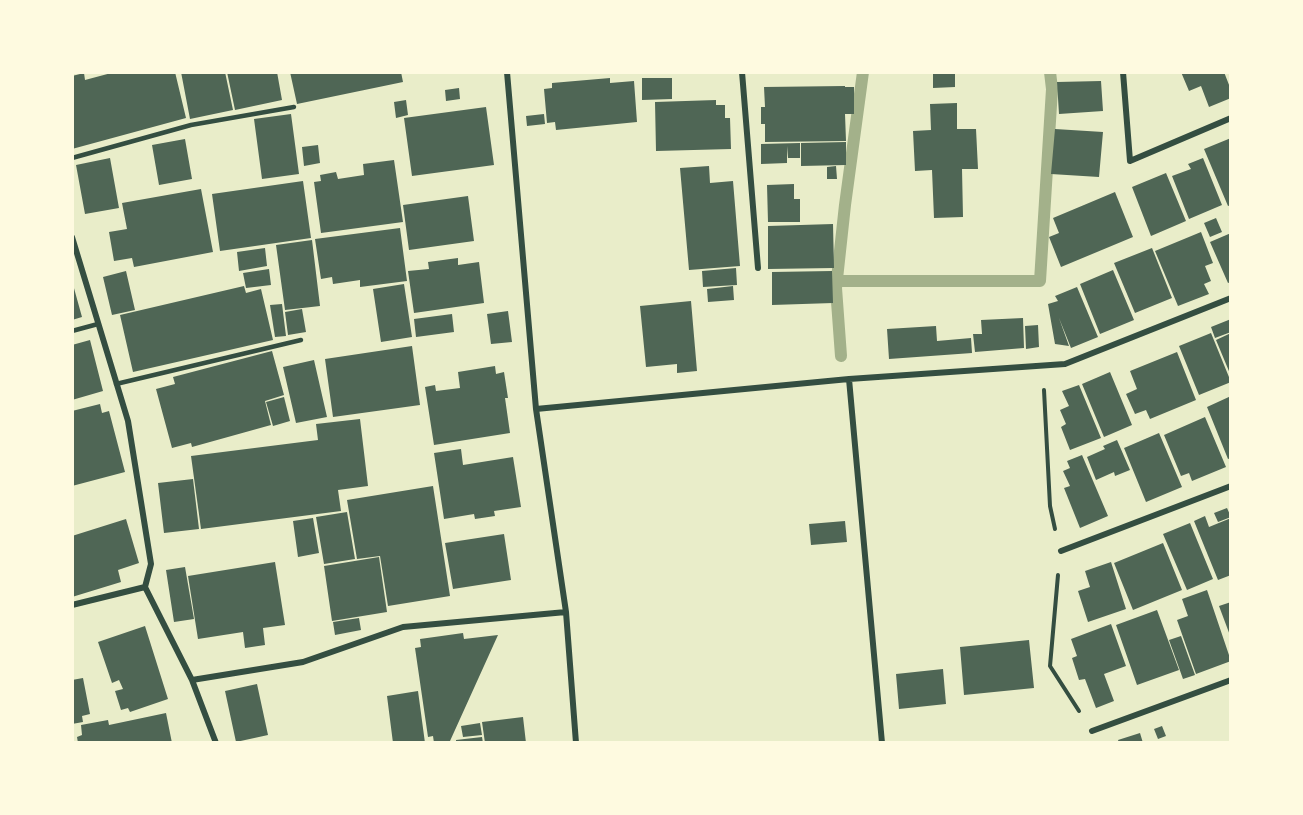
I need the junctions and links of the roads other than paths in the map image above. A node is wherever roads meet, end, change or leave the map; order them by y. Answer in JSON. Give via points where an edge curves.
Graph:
{"nodes":[{"id":1,"x":507,"y":72,"type":"edge"},
{"id":2,"x":742,"y":72,"type":"edge"},
{"id":3,"x":1123,"y":72,"type":"edge"},
{"id":4,"x":294,"y":107,"type":"dead end"},
{"id":5,"x":1231,"y":118,"type":"edge"},
{"id":6,"x":72,"y":158,"type":"edge"},
{"id":7,"x":72,"y":237,"type":"edge"},
{"id":8,"x":758,"y":268,"type":"dead end"},
{"id":9,"x":1231,"y":298,"type":"edge"},
{"id":10,"x":98,"y":324,"type":"junction"},
{"id":11,"x":72,"y":331,"type":"edge"},
{"id":12,"x":301,"y":340,"type":"dead end"},
{"id":13,"x":849,"y":380,"type":"junction"},
{"id":14,"x":116,"y":384,"type":"junction"},
{"id":15,"x":536,"y":409,"type":"junction"},
{"id":16,"x":1231,"y":486,"type":"edge"},
{"id":17,"x":1061,"y":550,"type":"dead end"},
{"id":18,"x":145,"y":587,"type":"junction"},
{"id":19,"x":72,"y":605,"type":"edge"},
{"id":20,"x":566,"y":612,"type":"junction"},
{"id":21,"x":192,"y":680,"type":"junction"},
{"id":22,"x":1231,"y":680,"type":"edge"},
{"id":23,"x":1092,"y":731,"type":"dead end"},
{"id":24,"x":216,"y":743,"type":"edge"},
{"id":25,"x":576,"y":743,"type":"edge"},
{"id":26,"x":882,"y":743,"type":"edge"}],
"edges":[{"from":1,"to":15,"type":"street"},
{"from":2,"to":8,"type":"street"},
{"from":3,"to":5,"type":"street","via":[[1130,160]]},
{"from":4,"to":6,"type":"lane","via":[[191,125]]},
{"from":7,"to":10,"type":"street"},
{"from":9,"to":13,"type":"street","via":[[1065,364]]},
{"from":10,"to":11,"type":"lane"},
{"from":10,"to":14,"type":"street"},
{"from":12,"to":14,"type":"lane"},
{"from":13,"to":15,"type":"street"},
{"from":13,"to":26,"type":"street"},
{"from":14,"to":18,"type":"street","via":[[128,421],[151,564]]},
{"from":15,"to":20,"type":"street"},
{"from":16,"to":17,"type":"street"},
{"from":18,"to":19,"type":"street"},
{"from":18,"to":21,"type":"street"},
{"from":20,"to":21,"type":"street","via":[[403,627],[303,662]]},
{"from":20,"to":25,"type":"street"},
{"from":21,"to":24,"type":"street"},
{"from":22,"to":23,"type":"street"}]}
